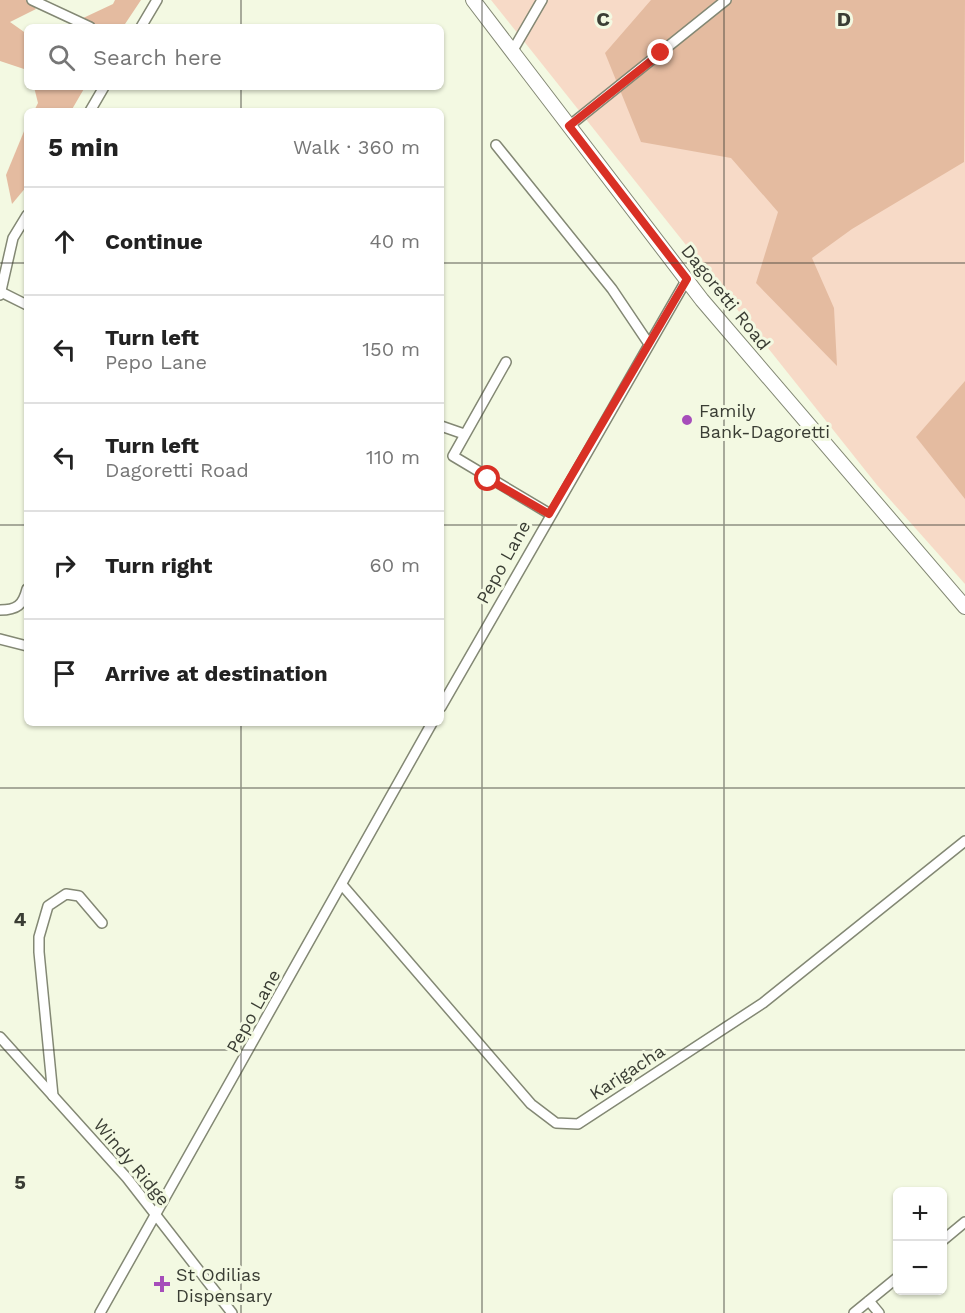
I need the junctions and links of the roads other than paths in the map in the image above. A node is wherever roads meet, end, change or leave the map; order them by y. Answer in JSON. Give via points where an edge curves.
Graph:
{"nodes":[{"id":1,"x":32,"y":0,"type":"edge"},
{"id":2,"x":158,"y":0,"type":"edge"},
{"id":3,"x":473,"y":0,"type":"edge"},
{"id":4,"x":542,"y":0,"type":"edge"},
{"id":5,"x":726,"y":0,"type":"edge"},
{"id":6,"x":84,"y":24,"type":"edge"},
{"id":7,"x":143,"y":24,"type":"edge"},
{"id":8,"x":513,"y":50,"type":"junction"},
{"id":9,"x":102,"y":90,"type":"edge"},
{"id":10,"x":92,"y":108,"type":"edge"},
{"id":11,"x":569,"y":126,"type":"junction"},
{"id":12,"x":496,"y":145,"type":"dead end"},
{"id":13,"x":24,"y":220,"type":"edge"},
{"id":14,"x":687,"y":279,"type":"junction"},
{"id":15,"x":0,"y":293,"type":"edge"},
{"id":16,"x":24,"y":304,"type":"edge"},
{"id":17,"x":649,"y":344,"type":"junction"},
{"id":18,"x":506,"y":362,"type":"dead end"},
{"id":19,"x":444,"y":427,"type":"edge"},
{"id":20,"x":464,"y":434,"type":"junction"},
{"id":21,"x":549,"y":514,"type":"junction"},
{"id":22,"x":24,"y":597,"type":"edge"},
{"id":23,"x":965,"y":607,"type":"edge"},
{"id":24,"x":0,"y":610,"type":"edge"},
{"id":25,"x":0,"y":639,"type":"edge"},
{"id":26,"x":24,"y":645,"type":"edge"},
{"id":27,"x":444,"y":700,"type":"edge"},
{"id":28,"x":430,"y":726,"type":"edge"},
{"id":29,"x":965,"y":841,"type":"edge"},
{"id":30,"x":343,"y":886,"type":"junction"},
{"id":31,"x":102,"y":923,"type":"dead end"},
{"id":32,"x":0,"y":1037,"type":"edge"},
{"id":33,"x":53,"y":1096,"type":"junction"},
{"id":34,"x":156,"y":1217,"type":"junction"},
{"id":35,"x":965,"y":1222,"type":"edge"},
{"id":36,"x":947,"y":1237,"type":"edge"},
{"id":37,"x":893,"y":1280,"type":"edge"},
{"id":38,"x":869,"y":1301,"type":"junction"},
{"id":39,"x":100,"y":1313,"type":"edge"},
{"id":40,"x":232,"y":1313,"type":"edge"},
{"id":41,"x":854,"y":1313,"type":"edge"},
{"id":42,"x":879,"y":1313,"type":"edge"}],
"edges":[{"from":1,"to":6,"type":"street"},
{"from":2,"to":7,"type":"street"},
{"from":3,"to":8,"type":"main road","name":"Dagoretti Road"},
{"from":4,"to":8,"type":"street"},
{"from":5,"to":11,"type":"street"},
{"from":8,"to":11,"type":"main road","name":"Dagoretti Road"},
{"from":9,"to":10,"type":"street"},
{"from":11,"to":14,"type":"main road","name":"Dagoretti Road"},
{"from":12,"to":17,"type":"street","via":[[612,289]]},
{"from":13,"to":15,"type":"street","via":[[13,238]]},
{"from":14,"to":17,"type":"street","name":"Pepo Lane"},
{"from":14,"to":23,"type":"main road","name":"Dagoretti Road"},
{"from":15,"to":16,"type":"street"},
{"from":17,"to":21,"type":"street","name":"Pepo Lane"},
{"from":18,"to":20,"type":"street"},
{"from":19,"to":20,"type":"street"},
{"from":20,"to":21,"type":"street","via":[[453,453],[456,460]]},
{"from":21,"to":27,"type":"street","name":"Pepo Lane"},
{"from":22,"to":24,"type":"street","via":[[15,609]]},
{"from":25,"to":26,"type":"street"},
{"from":28,"to":30,"type":"street","name":"Pepo Lane"},
{"from":29,"to":30,"type":"street","name":"Karigacha","via":[[763,1003],[578,1124],[556,1123],[531,1104]]},
{"from":30,"to":34,"type":"street","name":"Pepo Lane"},
{"from":31,"to":33,"type":"street","via":[[79,896],[66,894],[48,906],[39,937]]},
{"from":32,"to":33,"type":"street","name":"Windy Ridge"},
{"from":33,"to":34,"type":"street","name":"Windy Ridge","via":[[127,1178]]},
{"from":34,"to":39,"type":"street","name":"Pepo Lane"},
{"from":34,"to":40,"type":"street","name":"Windy Ridge"},
{"from":35,"to":36,"type":"street"},
{"from":37,"to":38,"type":"street"},
{"from":38,"to":41,"type":"street"},
{"from":38,"to":42,"type":"street"}]}
